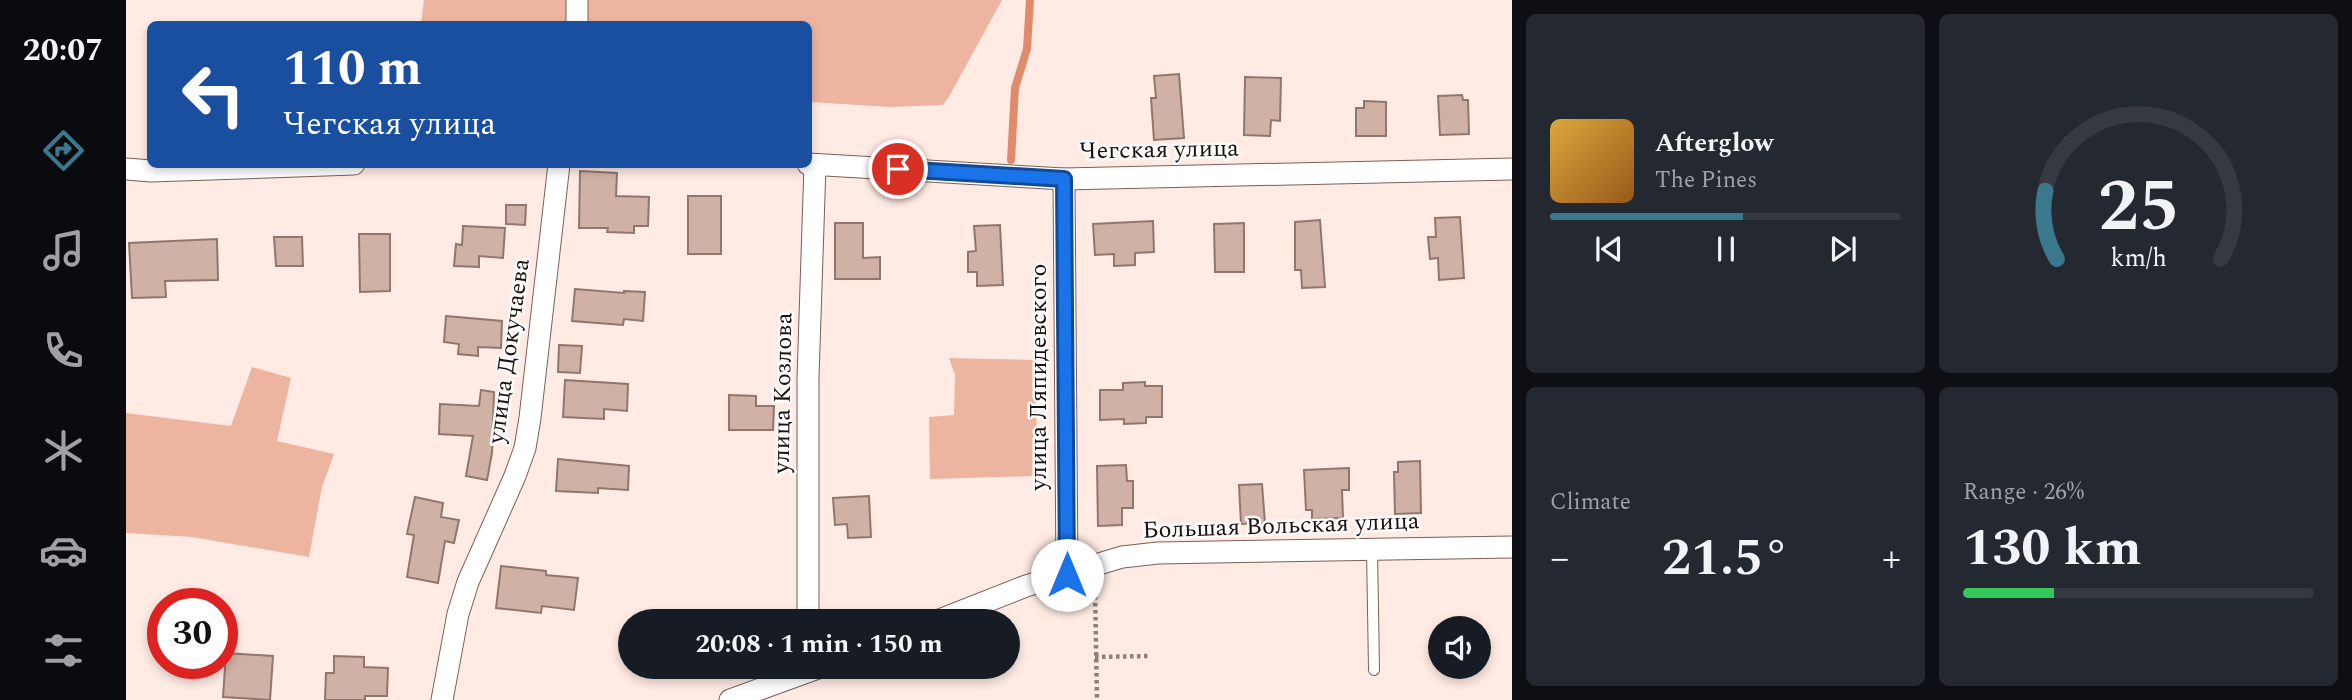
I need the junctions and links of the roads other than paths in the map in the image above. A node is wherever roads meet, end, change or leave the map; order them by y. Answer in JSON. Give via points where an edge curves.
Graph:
{"nodes":[{"id":1,"x":577,"y":0,"type":"edge"},
{"id":2,"x":577,"y":21,"type":"edge"},
{"id":3,"x":812,"y":165,"type":"edge"},
{"id":4,"x":239,"y":168,"type":"edge"},
{"id":5,"x":559,"y":168,"type":"edge"},
{"id":6,"x":811,"y":168,"type":"edge"},
{"id":7,"x":126,"y":169,"type":"edge"},
{"id":8,"x":1512,"y":169,"type":"edge"},
{"id":9,"x":1064,"y":179,"type":"junction"},
{"id":10,"x":1512,"y":547,"type":"edge"},
{"id":11,"x":1372,"y":549,"type":"junction"},
{"id":12,"x":1067,"y":575,"type":"junction"},
{"id":13,"x":808,"y":609,"type":"edge"},
{"id":14,"x":968,"y":609,"type":"edge"},
{"id":15,"x":1374,"y":670,"type":"dead end"},
{"id":16,"x":784,"y":679,"type":"edge"},
{"id":17,"x":442,"y":700,"type":"edge"},
{"id":18,"x":730,"y":700,"type":"edge"}],
"edges":[{"from":1,"to":2,"type":"street"},
{"from":3,"to":9,"type":"street","name":"Чегская улица"},
{"from":4,"to":7,"type":"street"},
{"from":5,"to":17,"type":"street","name":"улица Докучаева","via":[[525,448],[468,582]]},
{"from":6,"to":13,"type":"street","name":"улица Козлова"},
{"from":8,"to":9,"type":"street","name":"Чегская улица"},
{"from":9,"to":12,"type":"street","name":"улица Ляпидевского"},
{"from":10,"to":11,"type":"street","name":"Большая Вольская улица"},
{"from":11,"to":12,"type":"street","name":"Большая Вольская улица","via":[[1158,553],[1122,557]]},
{"from":11,"to":15,"type":"lane"},
{"from":12,"to":14,"type":"street","name":"Большая Вольская улица"},
{"from":16,"to":18,"type":"street"}]}
